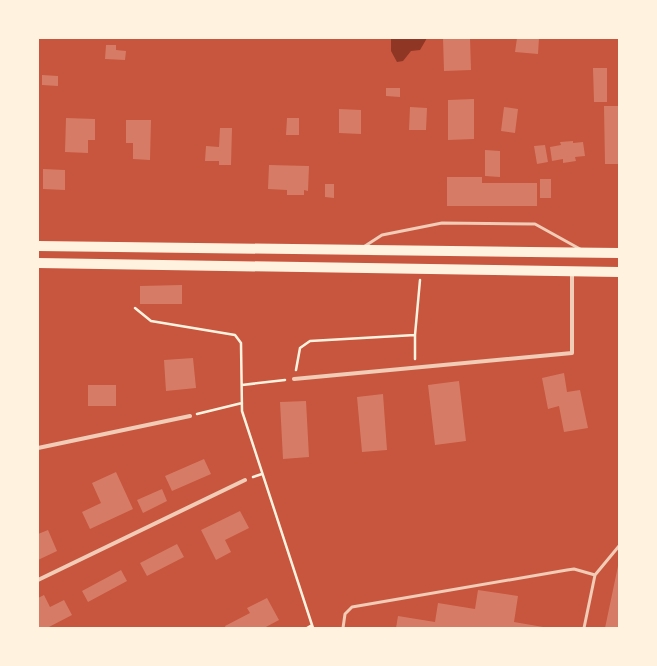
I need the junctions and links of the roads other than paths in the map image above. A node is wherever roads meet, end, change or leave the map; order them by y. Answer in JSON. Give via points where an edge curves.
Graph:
{"nodes":[{"id":1,"x":38,"y":246,"type":"edge"},
{"id":2,"x":358,"y":251,"type":"junction"},
{"id":3,"x":587,"y":253,"type":"junction"},
{"id":4,"x":619,"y":253,"type":"edge"},
{"id":5,"x":38,"y":263,"type":"edge"},
{"id":6,"x":572,"y":272,"type":"junction"},
{"id":7,"x":619,"y":272,"type":"edge"},
{"id":8,"x":294,"y":380,"type":"road end"},
{"id":9,"x":190,"y":416,"type":"road end"},
{"id":10,"x":38,"y":448,"type":"edge"},
{"id":11,"x":245,"y":480,"type":"dead end"},
{"id":12,"x":619,"y":546,"type":"edge"},
{"id":13,"x":595,"y":575,"type":"junction"},
{"id":14,"x":38,"y":580,"type":"edge"},
{"id":15,"x":343,"y":628,"type":"edge"},
{"id":16,"x":584,"y":628,"type":"edge"}],
"edges":[{"from":1,"to":2,"type":"main road"},
{"from":2,"to":3,"type":"main road"},
{"from":2,"to":3,"type":"lane","via":[[382,235],[442,222],[535,224]]},
{"from":3,"to":4,"type":"main road"},
{"from":5,"to":6,"type":"main road"},
{"from":6,"to":7,"type":"main road"},
{"from":6,"to":8,"type":"street","via":[[572,353]]},
{"from":9,"to":10,"type":"street"},
{"from":11,"to":14,"type":"street"},
{"from":12,"to":13,"type":"lane"},
{"from":13,"to":15,"type":"lane","via":[[574,569],[352,607],[345,614]]},
{"from":13,"to":16,"type":"lane"}]}
